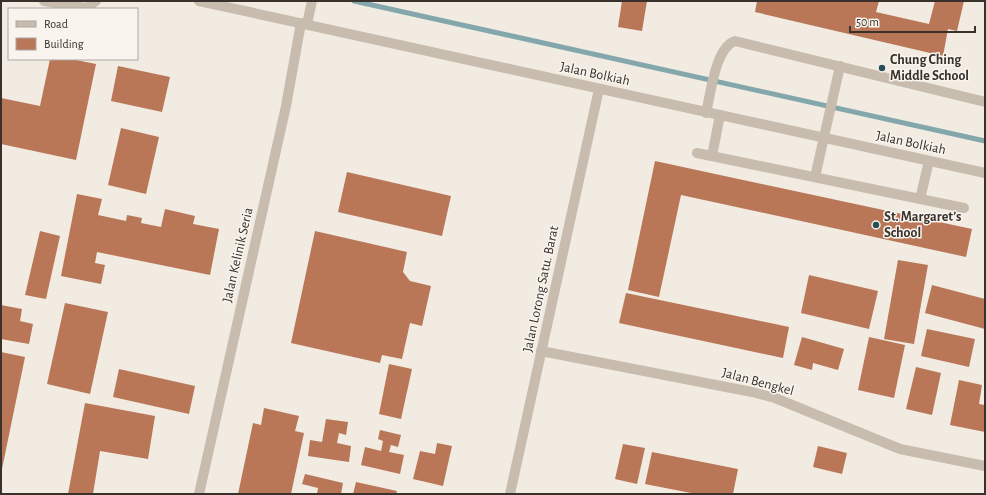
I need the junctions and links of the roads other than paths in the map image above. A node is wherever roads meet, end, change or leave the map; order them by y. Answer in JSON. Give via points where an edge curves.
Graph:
{"nodes":[{"id":1,"x":44,"y":1,"type":"edge"},
{"id":2,"x":96,"y":1,"type":"edge"},
{"id":3,"x":199,"y":1,"type":"edge"},
{"id":4,"x":312,"y":2,"type":"edge"},
{"id":5,"x":304,"y":23,"type":"junction"},
{"id":6,"x":840,"y":66,"type":"junction"},
{"id":7,"x":599,"y":89,"type":"junction"},
{"id":8,"x":985,"y":102,"type":"edge"},
{"id":9,"x":706,"y":113,"type":"junction"},
{"id":10,"x":720,"y":115,"type":"junction"},
{"id":11,"x":824,"y":138,"type":"junction"},
{"id":12,"x":698,"y":153,"type":"dead end"},
{"id":13,"x":712,"y":156,"type":"junction"},
{"id":14,"x":929,"y":161,"type":"junction"},
{"id":15,"x":985,"y":173,"type":"edge"},
{"id":16,"x":815,"y":177,"type":"junction"},
{"id":17,"x":920,"y":200,"type":"junction"},
{"id":18,"x":964,"y":208,"type":"dead end"},
{"id":19,"x":541,"y":351,"type":"junction"},
{"id":20,"x":985,"y":466,"type":"edge"},
{"id":21,"x":199,"y":494,"type":"edge"},
{"id":22,"x":510,"y":494,"type":"edge"}],
"edges":[{"from":1,"to":2,"type":"street","via":[[86,8]]},
{"from":3,"to":5,"type":"street","name":"Jalan Bolkiah"},
{"from":4,"to":5,"type":"street","name":"Jalan Kelinik Seria"},
{"from":5,"to":7,"type":"street","name":"Jalan Bolkiah"},
{"from":5,"to":21,"type":"street","name":"Jalan Kelinik Seria"},
{"from":6,"to":8,"type":"street"},
{"from":6,"to":9,"type":"street","via":[[735,41],[729,43],[720,55]]},
{"from":6,"to":11,"type":"street"},
{"from":7,"to":9,"type":"street","name":"Jalan Bolkiah"},
{"from":7,"to":19,"type":"street","name":"Jalan Lorong Satu. Barat"},
{"from":9,"to":10,"type":"street","name":"Jalan Bolkiah"},
{"from":10,"to":11,"type":"street","name":"Jalan Bolkiah"},
{"from":10,"to":13,"type":"street"},
{"from":11,"to":14,"type":"street","name":"Jalan Bolkiah"},
{"from":11,"to":16,"type":"street"},
{"from":12,"to":13,"type":"street"},
{"from":13,"to":16,"type":"street"},
{"from":14,"to":15,"type":"street","name":"Jalan Bolkiah"},
{"from":14,"to":17,"type":"street"},
{"from":16,"to":17,"type":"street"},
{"from":17,"to":18,"type":"street"},
{"from":19,"to":20,"type":"street","name":"Jalan Bengkel","via":[[752,392],[775,398],[900,449]]},
{"from":19,"to":22,"type":"street","name":"Jalan Lorong Satu. Barat"}]}
